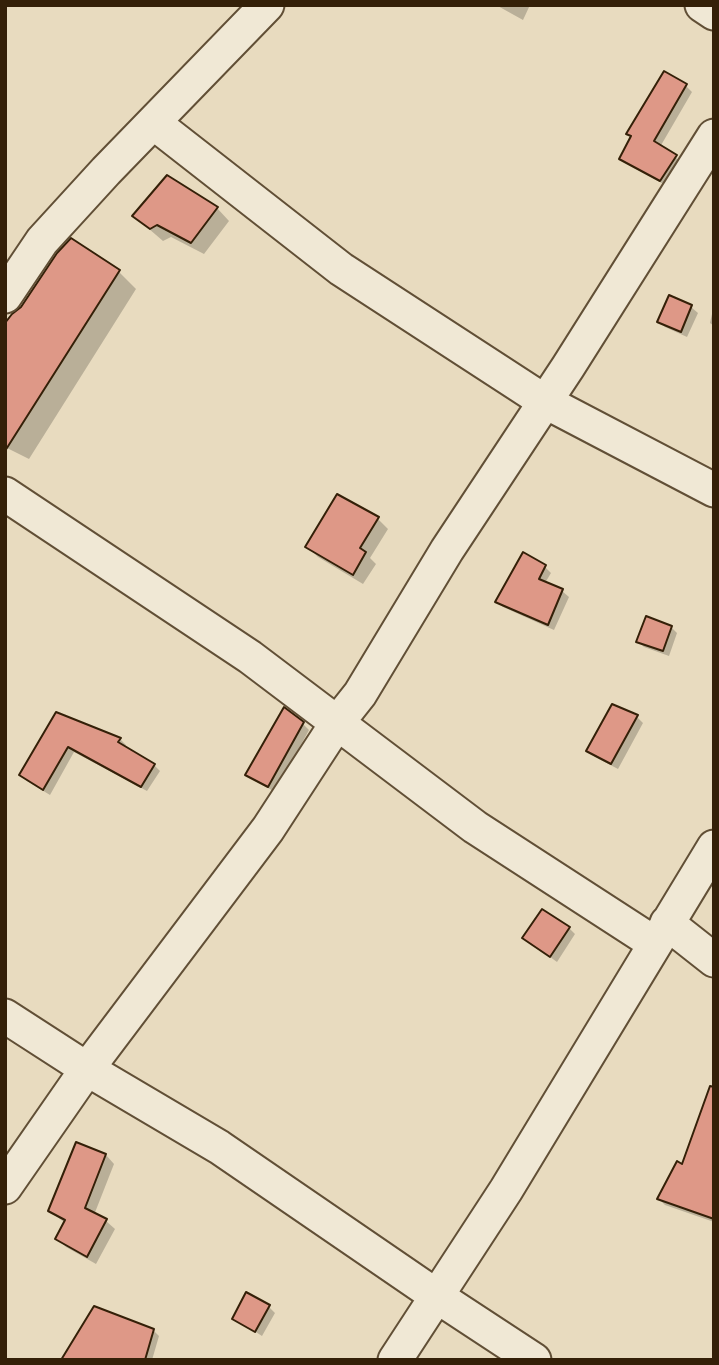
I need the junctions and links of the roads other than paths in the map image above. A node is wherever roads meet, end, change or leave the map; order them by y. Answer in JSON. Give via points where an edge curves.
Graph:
{"nodes":[{"id":1,"x":267,"y":5,"type":"edge"},
{"id":2,"x":702,"y":5,"type":"edge"},
{"id":3,"x":714,"y":13,"type":"edge"},
{"id":4,"x":153,"y":123,"type":"junction"},
{"id":5,"x":714,"y":136,"type":"edge"},
{"id":6,"x":5,"y":296,"type":"edge"},
{"id":7,"x":544,"y":401,"type":"junction"},
{"id":8,"x":714,"y":490,"type":"edge"},
{"id":9,"x":5,"y":494,"type":"edge"},
{"id":10,"x":337,"y":723,"type":"junction"},
{"id":11,"x":714,"y":847,"type":"edge"},
{"id":12,"x":661,"y":933,"type":"junction"},
{"id":13,"x":714,"y":960,"type":"edge"},
{"id":14,"x":5,"y":1016,"type":"edge"},
{"id":15,"x":87,"y":1069,"type":"junction"},
{"id":16,"x":5,"y":1187,"type":"edge"},
{"id":17,"x":438,"y":1297,"type":"junction"},
{"id":18,"x":395,"y":1360,"type":"edge"},
{"id":19,"x":534,"y":1360,"type":"edge"}],
"edges":[{"from":1,"to":4,"type":"street"},
{"from":2,"to":3,"type":"street"},
{"from":4,"to":6,"type":"street","via":[[42,241]]},
{"from":4,"to":7,"type":"street","via":[[341,269]]},
{"from":5,"to":7,"type":"street"},
{"from":7,"to":8,"type":"street"},
{"from":7,"to":10,"type":"street","via":[[360,694]]},
{"from":9,"to":10,"type":"street","via":[[250,657]]},
{"from":10,"to":12,"type":"street","via":[[475,827]]},
{"from":10,"to":15,"type":"street","via":[[268,829]]},
{"from":11,"to":12,"type":"street"},
{"from":12,"to":13,"type":"street"},
{"from":12,"to":17,"type":"street"},
{"from":14,"to":15,"type":"street"},
{"from":15,"to":16,"type":"street"},
{"from":15,"to":17,"type":"street","via":[[219,1147]]},
{"from":17,"to":18,"type":"street"},
{"from":17,"to":19,"type":"street"}]}
